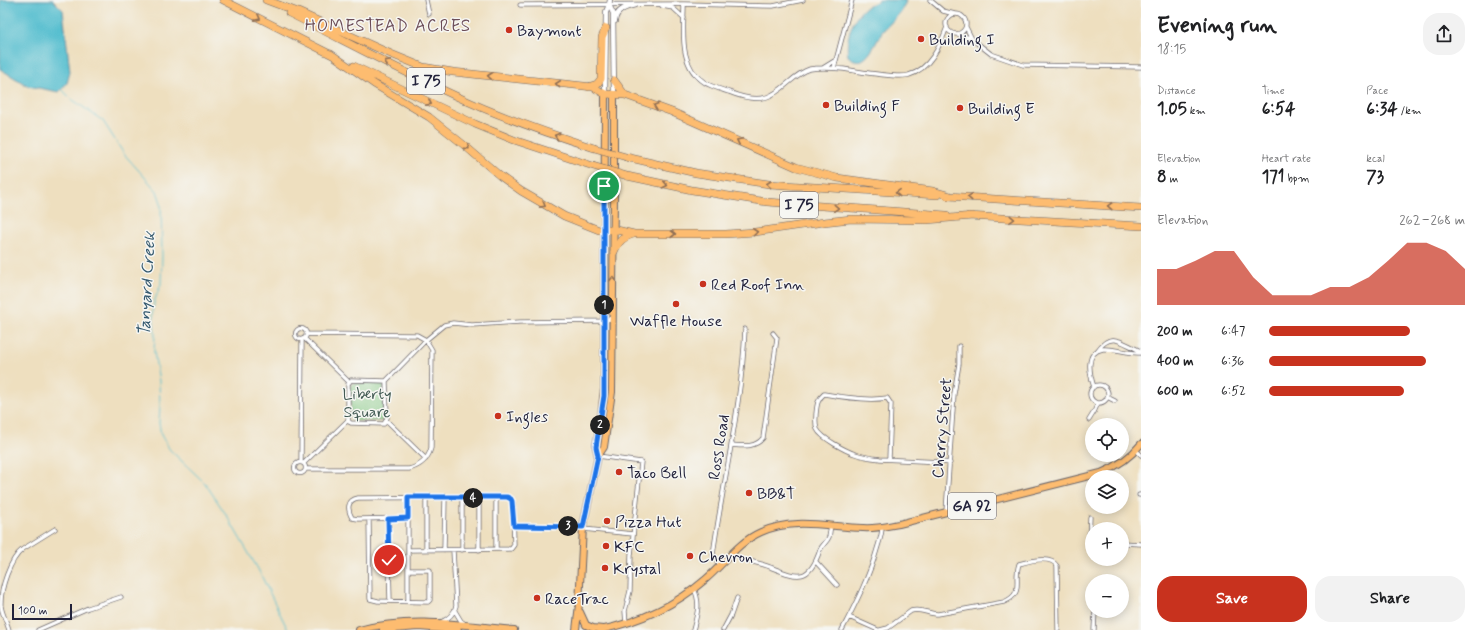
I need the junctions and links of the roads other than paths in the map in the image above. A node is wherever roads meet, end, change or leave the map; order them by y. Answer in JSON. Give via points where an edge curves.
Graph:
{"nodes":[{"id":1,"x":223,"y":0,"type":"edge"},
{"id":2,"x":265,"y":0,"type":"edge"},
{"id":3,"x":426,"y":0,"type":"edge"},
{"id":4,"x":803,"y":0,"type":"edge"},
{"id":5,"x":852,"y":0,"type":"edge"},
{"id":6,"x":930,"y":0,"type":"edge"},
{"id":7,"x":610,"y":2,"type":"edge"},
{"id":8,"x":635,"y":4,"type":"junction"},
{"id":9,"x":653,"y":4,"type":"junction"},
{"id":10,"x":684,"y":4,"type":"junction"},
{"id":11,"x":520,"y":5,"type":"dead end"},
{"id":12,"x":943,"y":11,"type":"junction"},
{"id":13,"x":429,"y":14,"type":"dead end"},
{"id":14,"x":956,"y":15,"type":"junction"},
{"id":15,"x":684,"y":18,"type":"junction"},
{"id":16,"x":947,"y":21,"type":"junction"},
{"id":17,"x":947,"y":27,"type":"junction"},
{"id":18,"x":966,"y":27,"type":"junction"},
{"id":19,"x":606,"y":28,"type":"junction"},
{"id":20,"x":955,"y":34,"type":"junction"},
{"id":21,"x":972,"y":39,"type":"junction"},
{"id":22,"x":942,"y":40,"type":"junction"},
{"id":23,"x":331,"y":54,"type":"junction"},
{"id":24,"x":837,"y":59,"type":"junction"},
{"id":25,"x":834,"y":68,"type":"junction"},
{"id":26,"x":1141,"y":68,"type":"edge"},
{"id":27,"x":822,"y":69,"type":"junction"},
{"id":28,"x":613,"y":71,"type":"junction"},
{"id":29,"x":614,"y":80,"type":"junction"},
{"id":30,"x":588,"y":87,"type":"junction"},
{"id":31,"x":605,"y":94,"type":"junction"},
{"id":32,"x":614,"y":95,"type":"junction"},
{"id":33,"x":625,"y":95,"type":"junction"},
{"id":34,"x":951,"y":196,"type":"junction"},
{"id":35,"x":1141,"y":208,"type":"edge"},
{"id":36,"x":973,"y":216,"type":"junction"},
{"id":37,"x":1141,"y":226,"type":"edge"},
{"id":38,"x":605,"y":230,"type":"junction"},
{"id":39,"x":614,"y":230,"type":"junction"},
{"id":40,"x":634,"y":234,"type":"junction"},
{"id":41,"x":614,"y":252,"type":"junction"},
{"id":42,"x":612,"y":318,"type":"junction"},
{"id":43,"x":604,"y":321,"type":"junction"},
{"id":44,"x":745,"y":329,"type":"dead end"},
{"id":45,"x":773,"y":333,"type":"dead end"},
{"id":46,"x":304,"y":337,"type":"junction"},
{"id":47,"x":426,"y":340,"type":"junction"},
{"id":48,"x":959,"y":346,"type":"dead end"},
{"id":49,"x":1096,"y":352,"type":"junction"},
{"id":50,"x":1141,"y":352,"type":"edge"},
{"id":51,"x":386,"y":381,"type":"junction"},
{"id":52,"x":349,"y":382,"type":"junction"},
{"id":53,"x":1094,"y":387,"type":"junction"},
{"id":54,"x":1107,"y":396,"type":"junction"},
{"id":55,"x":1115,"y":401,"type":"dead end"},
{"id":56,"x":1098,"y":403,"type":"junction"},
{"id":57,"x":1090,"y":418,"type":"edge"},
{"id":58,"x":348,"y":420,"type":"junction"},
{"id":59,"x":386,"y":420,"type":"junction"},
{"id":60,"x":1141,"y":444,"type":"edge"},
{"id":61,"x":731,"y":445,"type":"junction"},
{"id":62,"x":1139,"y":452,"type":"edge"},
{"id":63,"x":598,"y":456,"type":"junction"},
{"id":64,"x":889,"y":459,"type":"junction"},
{"id":65,"x":426,"y":460,"type":"junction"},
{"id":66,"x":303,"y":463,"type":"junction"},
{"id":67,"x":950,"y":463,"type":"junction"},
{"id":68,"x":306,"y":469,"type":"junction"},
{"id":69,"x":408,"y":497,"type":"junction"},
{"id":70,"x":496,"y":497,"type":"junction"},
{"id":71,"x":426,"y":498,"type":"junction"},
{"id":72,"x":445,"y":498,"type":"junction"},
{"id":73,"x":462,"y":498,"type":"junction"},
{"id":74,"x":479,"y":498,"type":"junction"},
{"id":75,"x":946,"y":512,"type":"junction"},
{"id":76,"x":1090,"y":516,"type":"dead end"},
{"id":77,"x":408,"y":518,"type":"junction"},
{"id":78,"x":369,"y":519,"type":"junction"},
{"id":79,"x":388,"y":519,"type":"junction"},
{"id":80,"x":1090,"y":522,"type":"edge"},
{"id":81,"x":831,"y":525,"type":"junction"},
{"id":82,"x":514,"y":526,"type":"junction"},
{"id":83,"x":882,"y":527,"type":"junction"},
{"id":84,"x":583,"y":528,"type":"junction"},
{"id":85,"x":55,"y":529,"type":"dead end"},
{"id":86,"x":633,"y":534,"type":"junction"},
{"id":87,"x":1129,"y":543,"type":"edge"},
{"id":88,"x":1141,"y":544,"type":"edge"},
{"id":89,"x":496,"y":549,"type":"junction"},
{"id":90,"x":408,"y":550,"type":"junction"},
{"id":91,"x":426,"y":550,"type":"junction"},
{"id":92,"x":444,"y":550,"type":"junction"},
{"id":93,"x":454,"y":550,"type":"junction"},
{"id":94,"x":462,"y":550,"type":"junction"},
{"id":95,"x":479,"y":550,"type":"junction"},
{"id":96,"x":749,"y":561,"type":"dead end"},
{"id":97,"x":816,"y":562,"type":"junction"},
{"id":98,"x":720,"y":566,"type":"junction"},
{"id":99,"x":408,"y":570,"type":"junction"},
{"id":100,"x":837,"y":585,"type":"dead end"},
{"id":101,"x":694,"y":589,"type":"junction"},
{"id":102,"x":121,"y":597,"type":"dead end"},
{"id":103,"x":737,"y":598,"type":"dead end"},
{"id":104,"x":390,"y":602,"type":"junction"},
{"id":105,"x":408,"y":602,"type":"junction"},
{"id":106,"x":579,"y":607,"type":"junction"},
{"id":107,"x":455,"y":611,"type":"junction"},
{"id":108,"x":849,"y":617,"type":"junction"},
{"id":109,"x":1095,"y":618,"type":"edge"},
{"id":110,"x":438,"y":622,"type":"junction"},
{"id":111,"x":626,"y":624,"type":"junction"},
{"id":112,"x":466,"y":625,"type":"junction"},
{"id":113,"x":9,"y":630,"type":"edge"},
{"id":114,"x":38,"y":630,"type":"edge"},
{"id":115,"x":359,"y":630,"type":"edge"},
{"id":116,"x":383,"y":630,"type":"edge"},
{"id":117,"x":458,"y":630,"type":"edge"},
{"id":118,"x":514,"y":630,"type":"edge"},
{"id":119,"x":576,"y":630,"type":"edge"},
{"id":120,"x":602,"y":630,"type":"edge"},
{"id":121,"x":693,"y":630,"type":"edge"},
{"id":122,"x":723,"y":630,"type":"edge"},
{"id":123,"x":842,"y":630,"type":"edge"},
{"id":124,"x":879,"y":630,"type":"edge"},
{"id":125,"x":1058,"y":630,"type":"edge"},
{"id":126,"x":1094,"y":630,"type":"edge"}],
"edges":[{"from":1,"to":23,"type":"highway","number":"I 75","one_way":true},
{"from":30,"to":2,"type":"highway","one_way":true,"via":[[423,67]]},
{"from":34,"to":2,"type":"highway","number":"I 75","one_way":true,"bridge":true,"via":[[769,184],[696,173],[594,148],[522,123],[452,94]]},
{"from":3,"to":13,"type":"street"},
{"from":4,"to":10,"type":"street","via":[[773,6]]},
{"from":5,"to":24,"type":"street"},
{"from":6,"to":12,"type":"street"},
{"from":7,"to":8,"type":"street"},
{"from":7,"to":11,"type":"street"},
{"from":7,"to":19,"type":"street","via":[[606,12]]},
{"from":7,"to":28,"type":"street","via":[[613,13]]},
{"from":8,"to":9,"type":"street"},
{"from":8,"to":28,"type":"street","via":[[623,9],[616,17]]},
{"from":9,"to":10,"type":"street"},
{"from":9,"to":15,"type":"street","via":[[673,8]]},
{"from":10,"to":15,"type":"street"},
{"from":12,"to":14,"type":"street"},
{"from":12,"to":16,"type":"street"},
{"from":14,"to":16,"type":"street"},
{"from":14,"to":18,"type":"street","via":[[963,18]]},
{"from":15,"to":27,"type":"street","via":[[686,58],[695,76],[705,83],[732,93],[754,99],[767,97],[779,91],[798,74],[811,69]]},
{"from":16,"to":17,"type":"street"},
{"from":17,"to":20,"type":"street"},
{"from":17,"to":22,"type":"street"},
{"from":18,"to":20,"type":"street","via":[[963,32]]},
{"from":18,"to":21,"type":"street"},
{"from":19,"to":30,"type":"highway","via":[[602,37],[601,79]]},
{"from":19,"to":31,"type":"street"},
{"from":20,"to":21,"type":"street"},
{"from":20,"to":22,"type":"street"},
{"from":21,"to":26,"type":"street","via":[[991,54],[1023,65]]},
{"from":22,"to":25,"type":"street","via":[[931,60],[919,71],[908,76]]},
{"from":23,"to":36,"type":"highway","number":"I 75","one_way":true,"bridge":true,"via":[[475,124],[521,142],[627,176],[767,202]]},
{"from":23,"to":38,"type":"highway","one_way":true,"via":[[429,117],[500,176],[526,194],[564,216]]},
{"from":24,"to":25,"type":"street"},
{"from":24,"to":27,"type":"street"},
{"from":25,"to":27,"type":"street"},
{"from":28,"to":29,"type":"street"},
{"from":29,"to":32,"type":"street"},
{"from":29,"to":33,"type":"highway"},
{"from":30,"to":31,"type":"highway","via":[[597,88]]},
{"from":31,"to":32,"type":"highway"},
{"from":31,"to":38,"type":"main road"},
{"from":32,"to":33,"type":"highway"},
{"from":32,"to":39,"type":"main road"},
{"from":34,"to":33,"type":"highway","one_way":true,"via":[[933,191],[837,178],[796,167],[686,117]]},
{"from":35,"to":34,"type":"highway","number":"I 75","one_way":true},
{"from":36,"to":37,"type":"highway","number":"I 75","one_way":true},
{"from":40,"to":36,"type":"highway","one_way":true,"via":[[726,234],[847,219],[927,220]]},
{"from":38,"to":39,"type":"highway"},
{"from":38,"to":43,"type":"main road"},
{"from":39,"to":40,"type":"highway"},
{"from":39,"to":41,"type":"main road"},
{"from":40,"to":41,"type":"highway","via":[[620,240]]},
{"from":42,"to":41,"type":"main road","one_way":true},
{"from":42,"to":43,"type":"street"},
{"from":42,"to":63,"type":"main road","via":[[612,392],[604,447]]},
{"from":43,"to":47,"type":"street","via":[[490,325],[453,323],[444,325]]},
{"from":43,"to":63,"type":"main road","via":[[603,402],[596,447]]},
{"from":44,"to":61,"type":"street","name":"Ross Road"},
{"from":45,"to":61,"type":"street","via":[[777,338],[763,438],[753,445]]},
{"from":46,"to":47,"type":"street","via":[[417,335]]},
{"from":46,"to":52,"type":"street"},
{"from":46,"to":66,"type":"street"},
{"from":47,"to":51,"type":"street"},
{"from":47,"to":65,"type":"street","via":[[432,350],[432,356],[431,448]]},
{"from":48,"to":67,"type":"street","name":"Cherry Street"},
{"from":49,"to":50,"type":"street","via":[[1107,349],[1127,353]]},
{"from":49,"to":50,"type":"street","via":[[1102,345],[1114,339]]},
{"from":49,"to":53,"type":"street","via":[[1090,361]]},
{"from":51,"to":52,"type":"street"},
{"from":51,"to":59,"type":"street"},
{"from":52,"to":58,"type":"street"},
{"from":53,"to":54,"type":"street","via":[[1100,385],[1105,388]]},
{"from":53,"to":56,"type":"street","via":[[1090,394]]},
{"from":54,"to":55,"type":"street"},
{"from":54,"to":56,"type":"street","via":[[1103,402]]},
{"from":56,"to":57,"type":"street"},
{"from":58,"to":59,"type":"street","via":[[351,423],[384,424]]},
{"from":58,"to":66,"type":"street"},
{"from":59,"to":65,"type":"street"},
{"from":60,"to":62,"type":"main road","number":"GA 92"},
{"from":61,"to":98,"type":"street","name":"Ross Road","via":[[713,555]]},
{"from":62,"to":75,"type":"main road","number":"GA 92","via":[[1101,473]]},
{"from":63,"to":84,"type":"main road"},
{"from":63,"to":86,"type":"street","via":[[641,462]]},
{"from":64,"to":64,"type":"street","via":[[855,454],[821,435],[815,421],[820,397],[824,394],[887,398],[891,404]]},
{"from":64,"to":67,"type":"street"},
{"from":65,"to":68,"type":"street","via":[[419,466],[409,468]]},
{"from":66,"to":68,"type":"street"},
{"from":66,"to":68,"type":"street","via":[[298,462],[295,470],[302,473]]},
{"from":67,"to":75,"type":"street","name":"Cherry Street"},
{"from":69,"to":71,"type":"street"},
{"from":69,"to":77,"type":"street"},
{"from":69,"to":78,"type":"street","via":[[351,499],[349,510],[352,518]]},
{"from":70,"to":74,"type":"street"},
{"from":70,"to":82,"type":"street","via":[[511,499]]},
{"from":70,"to":89,"type":"street"},
{"from":71,"to":72,"type":"street"},
{"from":71,"to":91,"type":"street"},
{"from":72,"to":73,"type":"street"},
{"from":72,"to":92,"type":"street"},
{"from":73,"to":74,"type":"street"},
{"from":73,"to":94,"type":"street"},
{"from":74,"to":95,"type":"street"},
{"from":75,"to":83,"type":"main road","number":"GA 92"},
{"from":76,"to":80,"type":"street"},
{"from":77,"to":79,"type":"street"},
{"from":77,"to":90,"type":"street"},
{"from":78,"to":79,"type":"street"},
{"from":78,"to":104,"type":"street","via":[[370,599]]},
{"from":79,"to":104,"type":"street"},
{"from":81,"to":83,"type":"main road","number":"GA 92"},
{"from":81,"to":97,"type":"street","via":[[829,537]]},
{"from":81,"to":98,"type":"main road","number":"GA 92","via":[[803,523],[762,531],[750,537]]},
{"from":82,"to":84,"type":"street"},
{"from":82,"to":89,"type":"street","via":[[514,545],[511,549]]},
{"from":83,"to":108,"type":"street","via":[[869,572]]},
{"from":84,"to":86,"type":"street"},
{"from":84,"to":106,"type":"main road"},
{"from":85,"to":113,"type":"street","via":[[22,549],[12,561],[1,599],[2,611]]},
{"from":86,"to":111,"type":"street","via":[[630,591],[625,611]]},
{"from":87,"to":88,"type":"street"},
{"from":89,"to":95,"type":"street"},
{"from":90,"to":91,"type":"street"},
{"from":90,"to":99,"type":"street"},
{"from":91,"to":92,"type":"street"},
{"from":92,"to":93,"type":"street"},
{"from":93,"to":94,"type":"street"},
{"from":93,"to":107,"type":"street"},
{"from":94,"to":95,"type":"street"},
{"from":96,"to":97,"type":"street","via":[[798,576],[809,571]]},
{"from":97,"to":100,"type":"street"},
{"from":98,"to":101,"type":"main road","number":"GA 92"},
{"from":99,"to":105,"type":"street"},
{"from":99,"to":105,"type":"street","via":[[430,570],[430,600]]},
{"from":101,"to":111,"type":"main road","number":"GA 92","via":[[662,608]]},
{"from":101,"to":121,"type":"street","via":[[699,606]]},
{"from":102,"to":114,"type":"street"},
{"from":103,"to":122,"type":"street"},
{"from":104,"to":105,"type":"street"},
{"from":106,"to":119,"type":"main road"},
{"from":106,"to":120,"type":"main road","via":[[586,625]]},
{"from":107,"to":110,"type":"street","via":[[447,620]]},
{"from":107,"to":112,"type":"street"},
{"from":108,"to":123,"type":"street"},
{"from":108,"to":124,"type":"street"},
{"from":109,"to":126,"type":"street"},
{"from":110,"to":112,"type":"main road"},
{"from":110,"to":115,"type":"main road","via":[[400,622]]},
{"from":111,"to":120,"type":"main road","number":"GA 92"},
{"from":112,"to":118,"type":"main road"},
{"from":116,"to":117,"type":"main road","via":[[418,627]]},
{"from":124,"to":125,"type":"street","via":[[888,628],[914,610],[938,614],[1010,600],[1018,587],[1019,564],[1029,560],[1050,560],[1057,566]]}]}
